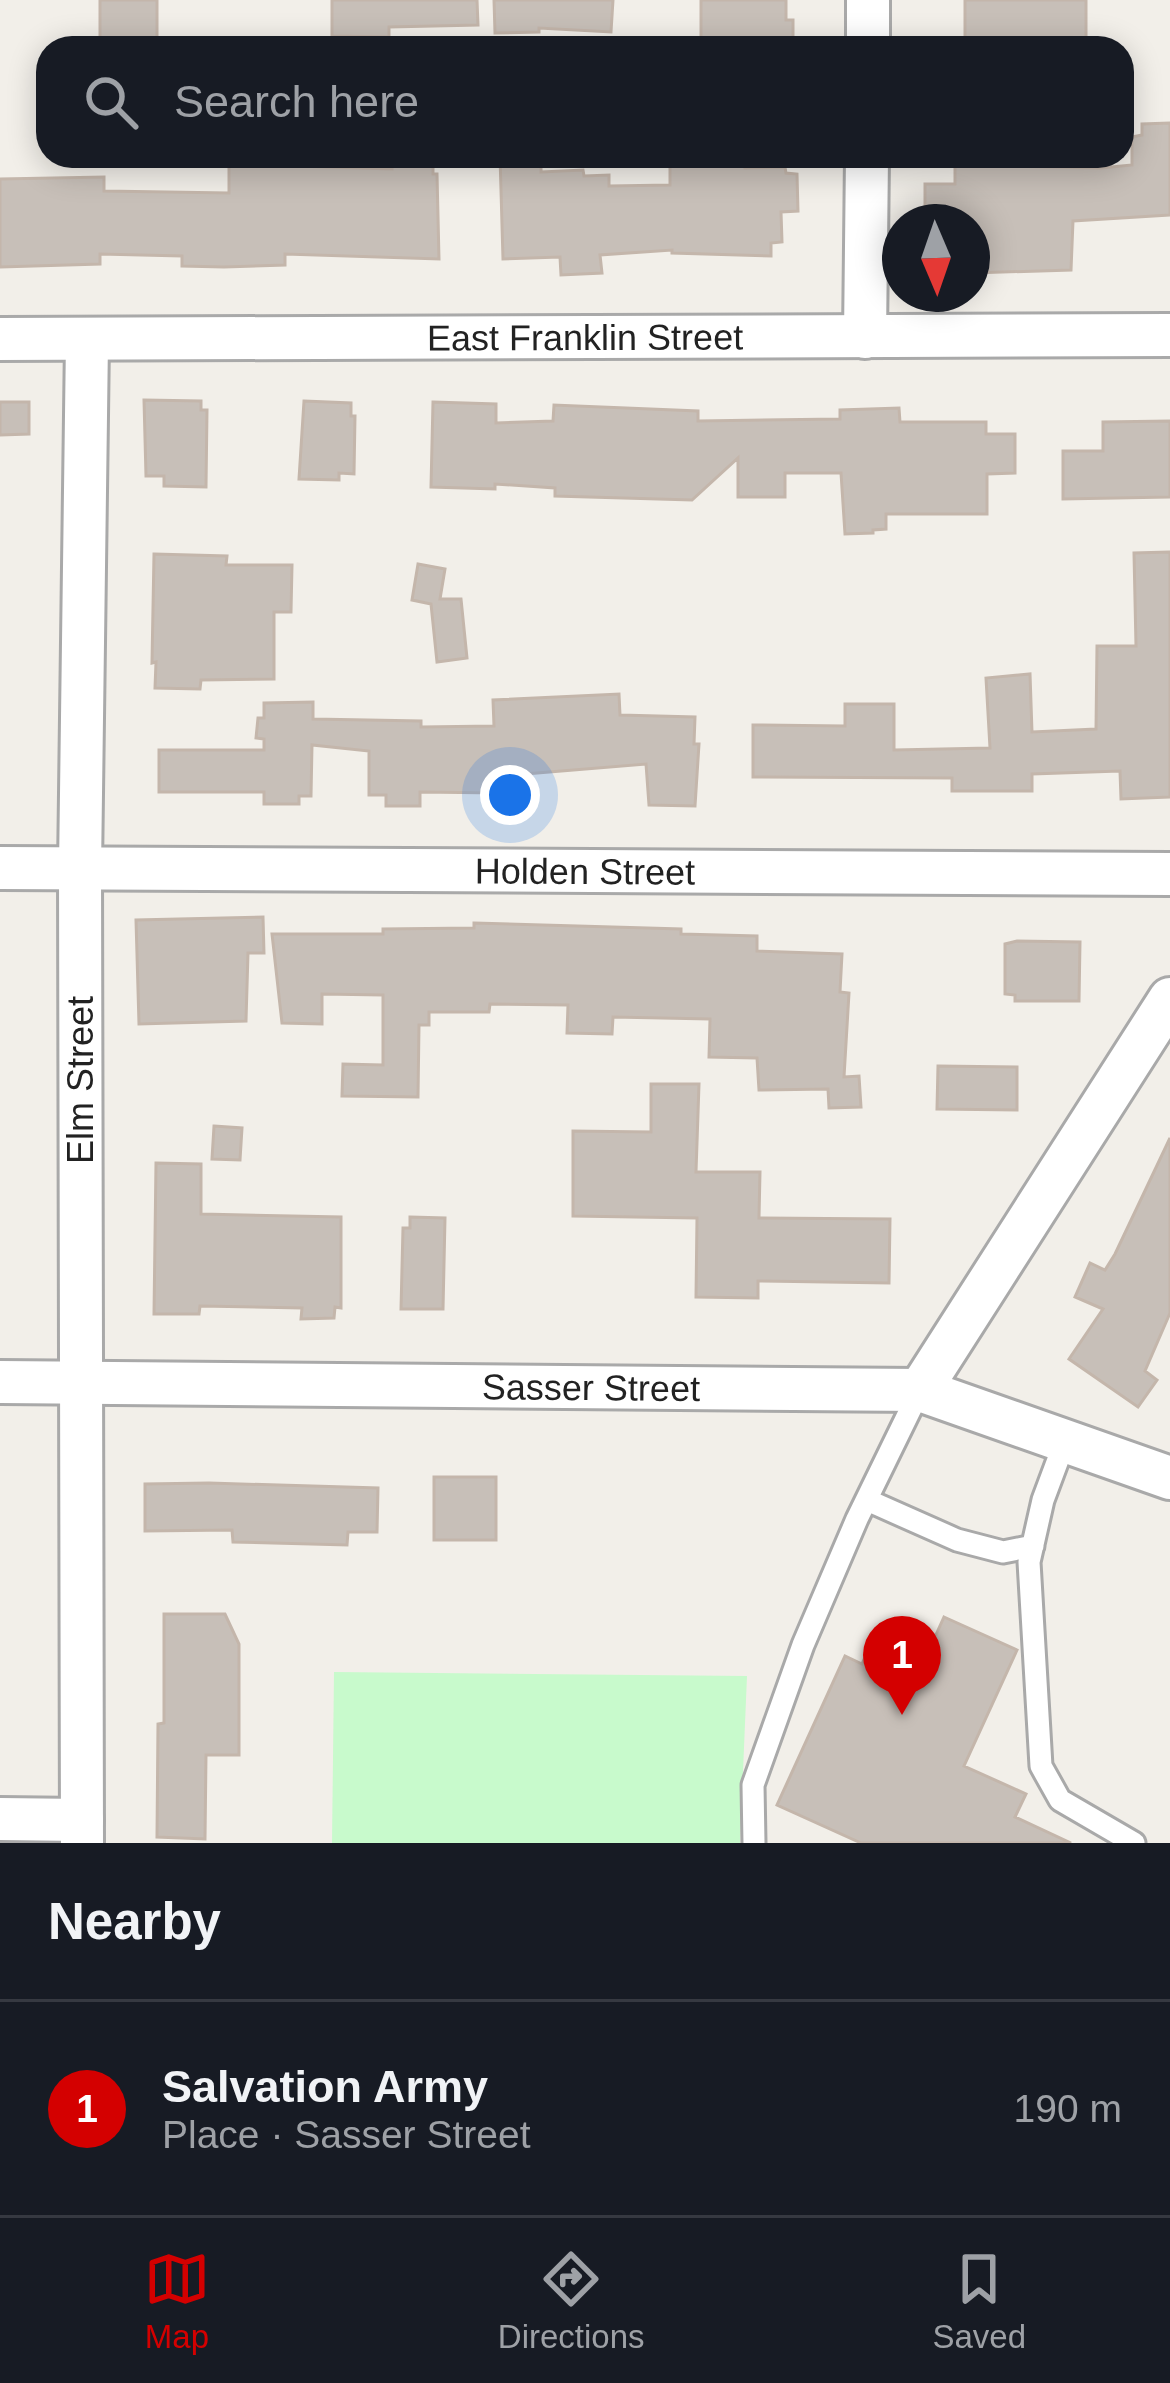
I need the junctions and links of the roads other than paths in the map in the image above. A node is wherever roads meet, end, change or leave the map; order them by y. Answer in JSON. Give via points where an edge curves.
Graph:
{"nodes":[{"id":1,"x":868,"y":0,"type":"edge"},
{"id":2,"x":868,"y":36,"type":"edge"},
{"id":3,"x":867,"y":168,"type":"edge"},
{"id":4,"x":1170,"y":335,"type":"edge"},
{"id":5,"x":865,"y":337,"type":"junction"},
{"id":6,"x":0,"y":339,"type":"edge"},
{"id":7,"x":87,"y":340,"type":"junction"},
{"id":8,"x":0,"y":868,"type":"edge"},
{"id":9,"x":80,"y":869,"type":"junction"},
{"id":10,"x":1170,"y":874,"type":"edge"},
{"id":11,"x":1170,"y":999,"type":"edge"},
{"id":12,"x":81,"y":1381,"type":"junction"},
{"id":13,"x":0,"y":1382,"type":"edge"},
{"id":14,"x":920,"y":1390,"type":"junction"},
{"id":15,"x":1065,"y":1441,"type":"junction"},
{"id":16,"x":1170,"y":1478,"type":"edge"},
{"id":17,"x":867,"y":1500,"type":"junction"},
{"id":18,"x":1033,"y":1546,"type":"junction"},
{"id":19,"x":0,"y":1819,"type":"edge"},
{"id":20,"x":82,"y":1832,"type":"edge"},
{"id":21,"x":754,"y":1843,"type":"edge"},
{"id":22,"x":1134,"y":1843,"type":"edge"}],
"edges":[{"from":1,"to":2,"type":"street"},
{"from":3,"to":5,"type":"street"},
{"from":4,"to":5,"type":"street","name":"East Franklin Street"},
{"from":5,"to":7,"type":"street","name":"East Franklin Street"},
{"from":6,"to":7,"type":"street","name":"East Franklin Street"},
{"from":7,"to":9,"type":"street","name":"Elm Street"},
{"from":8,"to":9,"type":"street","name":"Holden Street"},
{"from":9,"to":10,"type":"street","name":"Holden Street"},
{"from":9,"to":12,"type":"street","name":"Elm Street"},
{"from":11,"to":14,"type":"street"},
{"from":12,"to":13,"type":"street","name":"Sasser Street"},
{"from":12,"to":14,"type":"street","name":"Sasser Street"},
{"from":12,"to":20,"type":"street","name":"Elm Street"},
{"from":14,"to":15,"type":"street","name":"Sasser Street"},
{"from":14,"to":17,"type":"lane"},
{"from":15,"to":16,"type":"street","name":"Sasser Street"},
{"from":15,"to":18,"type":"lane"},
{"from":17,"to":18,"type":"lane","via":[[956,1540],[1003,1552]]},
{"from":17,"to":21,"type":"lane","via":[[753,1785]]},
{"from":18,"to":22,"type":"lane","via":[[1041,1766],[1060,1800]]},
{"from":19,"to":20,"type":"street"}]}
